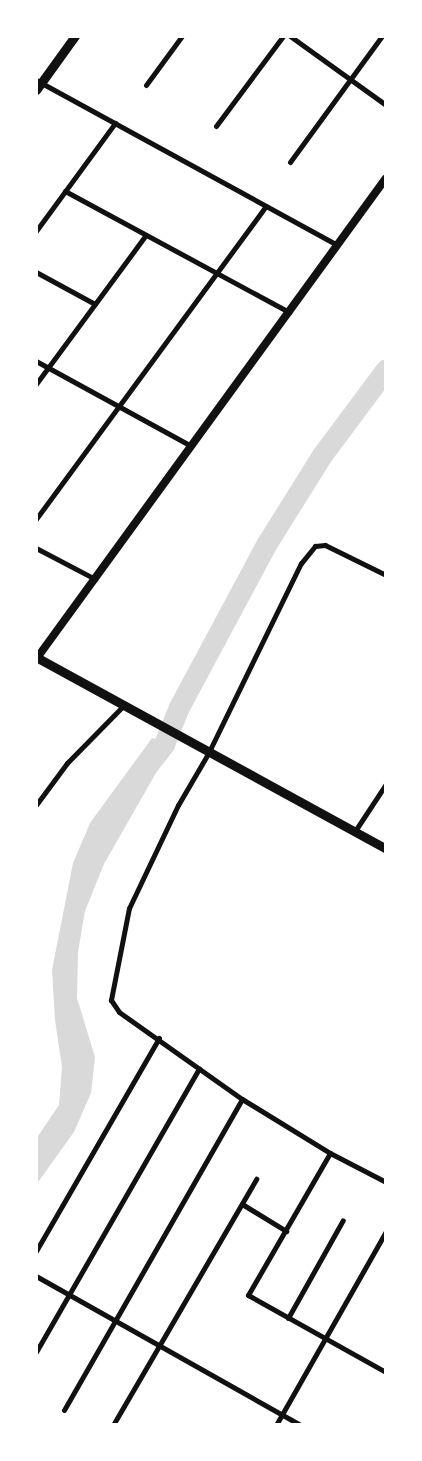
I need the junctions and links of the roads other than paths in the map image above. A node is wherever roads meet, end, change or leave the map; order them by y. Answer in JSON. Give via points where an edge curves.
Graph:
{"nodes":[{"id":1,"x":75,"y":36,"type":"edge"},
{"id":2,"x":182,"y":36,"type":"edge"},
{"id":3,"x":283,"y":36,"type":"edge"},
{"id":4,"x":290,"y":36,"type":"edge"},
{"id":5,"x":382,"y":36,"type":"edge"},
{"id":6,"x":350,"y":80,"type":"junction"},
{"id":7,"x":38,"y":84,"type":"edge"},
{"id":8,"x":146,"y":85,"type":"dead end"},
{"id":9,"x":386,"y":105,"type":"edge"},
{"id":10,"x":115,"y":123,"type":"junction"},
{"id":11,"x":216,"y":126,"type":"dead end"},
{"id":12,"x":290,"y":162,"type":"dead end"},
{"id":13,"x":386,"y":178,"type":"edge"},
{"id":14,"x":65,"y":190,"type":"junction"},
{"id":15,"x":266,"y":206,"type":"junction"},
{"id":16,"x":36,"y":231,"type":"edge"},
{"id":17,"x":146,"y":235,"type":"junction"},
{"id":18,"x":337,"y":245,"type":"junction"},
{"id":19,"x":36,"y":272,"type":"edge"},
{"id":20,"x":217,"y":274,"type":"junction"},
{"id":21,"x":95,"y":304,"type":"junction"},
{"id":22,"x":289,"y":312,"type":"junction"},
{"id":23,"x":36,"y":361,"type":"edge"},
{"id":24,"x":48,"y":368,"type":"junction"},
{"id":25,"x":36,"y":384,"type":"edge"},
{"id":26,"x":119,"y":407,"type":"junction"},
{"id":27,"x":191,"y":446,"type":"junction"},
{"id":28,"x":36,"y":519,"type":"edge"},
{"id":29,"x":36,"y":548,"type":"edge"},
{"id":30,"x":386,"y":576,"type":"edge"},
{"id":31,"x":94,"y":579,"type":"junction"},
{"id":32,"x":36,"y":658,"type":"edge"},
{"id":33,"x":124,"y":706,"type":"junction"},
{"id":34,"x":209,"y":752,"type":"junction"},
{"id":35,"x":386,"y":784,"type":"edge"},
{"id":36,"x":36,"y":805,"type":"edge"},
{"id":37,"x":354,"y":831,"type":"junction"},
{"id":38,"x":386,"y":849,"type":"edge"},
{"id":39,"x":159,"y":1038,"type":"junction"},
{"id":40,"x":200,"y":1069,"type":"junction"},
{"id":41,"x":242,"y":1099,"type":"junction"},
{"id":42,"x":330,"y":1153,"type":"junction"},
{"id":43,"x":256,"y":1179,"type":"dead end"},
{"id":44,"x":386,"y":1182,"type":"edge"},
{"id":45,"x":242,"y":1204,"type":"junction"},
{"id":46,"x":343,"y":1220,"type":"dead end"},
{"id":47,"x":286,"y":1231,"type":"junction"},
{"id":48,"x":386,"y":1231,"type":"edge"},
{"id":49,"x":36,"y":1251,"type":"edge"},
{"id":50,"x":36,"y":1276,"type":"edge"},
{"id":51,"x":69,"y":1296,"type":"junction"},
{"id":52,"x":288,"y":1318,"type":"junction"},
{"id":53,"x":114,"y":1322,"type":"junction"},
{"id":54,"x":325,"y":1338,"type":"junction"},
{"id":55,"x":159,"y":1347,"type":"junction"},
{"id":56,"x":36,"y":1352,"type":"edge"},
{"id":57,"x":386,"y":1372,"type":"edge"},
{"id":58,"x":64,"y":1410,"type":"dead end"},
{"id":59,"x":282,"y":1415,"type":"junction"},
{"id":60,"x":114,"y":1424,"type":"edge"},
{"id":61,"x":276,"y":1425,"type":"edge"},
{"id":62,"x":300,"y":1425,"type":"edge"}],
"edges":[{"from":1,"to":7,"type":"main road"},
{"from":2,"to":8,"type":"street"},
{"from":3,"to":11,"type":"street"},
{"from":4,"to":6,"type":"street"},
{"from":5,"to":6,"type":"street"},
{"from":6,"to":9,"type":"street"},
{"from":6,"to":12,"type":"street"},
{"from":7,"to":10,"type":"street"},
{"from":10,"to":14,"type":"street"},
{"from":10,"to":15,"type":"street"},
{"from":13,"to":18,"type":"street"},
{"from":14,"to":16,"type":"street"},
{"from":14,"to":17,"type":"street"},
{"from":15,"to":18,"type":"street"},
{"from":15,"to":20,"type":"street"},
{"from":17,"to":20,"type":"street"},
{"from":17,"to":21,"type":"street"},
{"from":18,"to":22,"type":"street"},
{"from":19,"to":21,"type":"street"},
{"from":20,"to":22,"type":"street"},
{"from":20,"to":26,"type":"street"},
{"from":21,"to":24,"type":"street"},
{"from":22,"to":27,"type":"street"},
{"from":23,"to":24,"type":"street"},
{"from":24,"to":25,"type":"street"},
{"from":24,"to":26,"type":"street"},
{"from":26,"to":27,"type":"street"},
{"from":26,"to":28,"type":"street"},
{"from":27,"to":31,"type":"street"},
{"from":29,"to":31,"type":"street"},
{"from":30,"to":34,"type":"street","via":[[325,545],[315,546],[301,563]]},
{"from":31,"to":32,"type":"street"},
{"from":32,"to":33,"type":"main road"},
{"from":33,"to":34,"type":"main road"},
{"from":33,"to":36,"type":"street","via":[[67,763]]},
{"from":34,"to":37,"type":"main road"},
{"from":34,"to":39,"type":"street","via":[[178,804],[129,908],[111,1000],[119,1012]]},
{"from":35,"to":37,"type":"street"},
{"from":37,"to":38,"type":"main road"},
{"from":39,"to":40,"type":"street"},
{"from":39,"to":49,"type":"street"},
{"from":40,"to":41,"type":"street"},
{"from":40,"to":51,"type":"street"},
{"from":41,"to":42,"type":"street"},
{"from":41,"to":53,"type":"street"},
{"from":42,"to":44,"type":"street"},
{"from":42,"to":47,"type":"street"},
{"from":43,"to":45,"type":"street"},
{"from":45,"to":47,"type":"street"},
{"from":45,"to":55,"type":"street"},
{"from":46,"to":52,"type":"street"},
{"from":47,"to":52,"type":"street","via":[[248,1295]]},
{"from":48,"to":54,"type":"street"},
{"from":50,"to":51,"type":"street"},
{"from":51,"to":53,"type":"street"},
{"from":51,"to":56,"type":"street"},
{"from":52,"to":54,"type":"street"},
{"from":53,"to":55,"type":"street"},
{"from":53,"to":58,"type":"street"},
{"from":54,"to":57,"type":"street"},
{"from":54,"to":59,"type":"street"},
{"from":55,"to":59,"type":"street"},
{"from":55,"to":60,"type":"street"},
{"from":59,"to":61,"type":"street"},
{"from":59,"to":62,"type":"street"}]}
